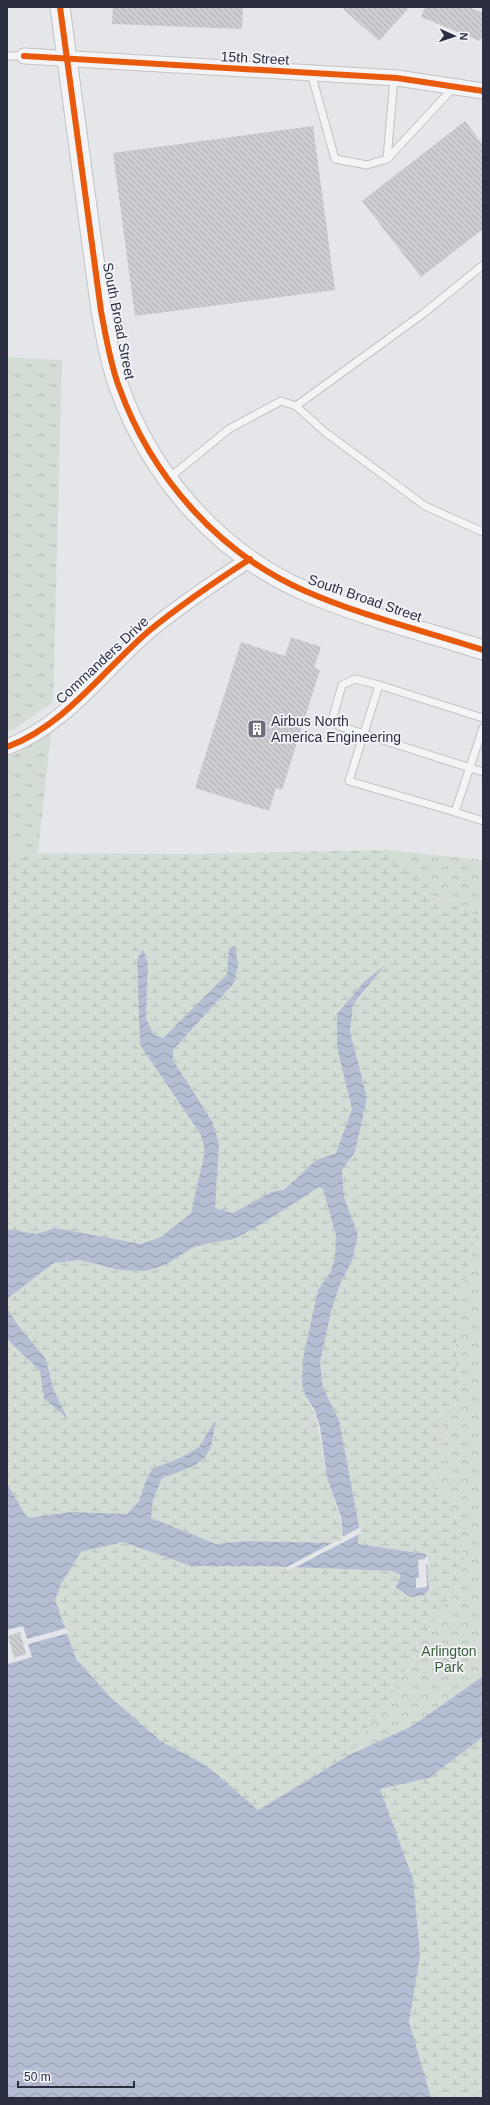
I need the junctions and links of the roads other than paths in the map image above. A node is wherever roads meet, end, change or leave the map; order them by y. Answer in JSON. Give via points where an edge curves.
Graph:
{"nodes":[{"id":1,"x":60,"y":7,"type":"edge"},
{"id":2,"x":7,"y":56,"type":"edge"},
{"id":3,"x":24,"y":56,"type":"joint"},
{"id":4,"x":67,"y":59,"type":"junction"},
{"id":5,"x":311,"y":73,"type":"junction"},
{"id":6,"x":394,"y":78,"type":"junction"},
{"id":7,"x":454,"y":87,"type":"junction"},
{"id":8,"x":483,"y":91,"type":"edge"},
{"id":9,"x":387,"y":159,"type":"junction"},
{"id":10,"x":483,"y":265,"type":"edge"},
{"id":11,"x":296,"y":406,"type":"junction"},
{"id":12,"x":167,"y":480,"type":"junction"},
{"id":13,"x":483,"y":532,"type":"edge"},
{"id":14,"x":250,"y":560,"type":"junction"},
{"id":15,"x":483,"y":650,"type":"edge"},
{"id":16,"x":379,"y":685,"type":"junction"},
{"id":17,"x":483,"y":718,"type":"edge"},
{"id":18,"x":483,"y":728,"type":"edge"},
{"id":19,"x":364,"y":733,"type":"junction"},
{"id":20,"x":7,"y":747,"type":"edge"},
{"id":21,"x":470,"y":767,"type":"junction"},
{"id":22,"x":483,"y":772,"type":"edge"},
{"id":23,"x":455,"y":812,"type":"junction"},
{"id":24,"x":483,"y":821,"type":"edge"}],
"edges":[{"from":1,"to":4,"type":"street","name":"South Broad Street"},
{"from":2,"to":3,"type":"lane"},
{"from":3,"to":4,"type":"street","name":"15th Street"},
{"from":4,"to":5,"type":"street","name":"15th Street"},
{"from":4,"to":12,"type":"street","name":"South Broad Street","via":[[101,311],[110,354],[118,386],[130,415]]},
{"from":5,"to":6,"type":"street","name":"15th Street"},
{"from":5,"to":9,"type":"lane","via":[[335,159],[367,165]]},
{"from":6,"to":7,"type":"street","name":"15th Street"},
{"from":6,"to":9,"type":"lane"},
{"from":7,"to":8,"type":"street","name":"15th Street"},
{"from":7,"to":9,"type":"lane"},
{"from":10,"to":11,"type":"lane","via":[[424,313]]},
{"from":11,"to":12,"type":"lane","via":[[281,400],[229,429]]},
{"from":11,"to":13,"type":"lane","via":[[324,432],[425,506]]},
{"from":12,"to":14,"type":"street","name":"South Broad Street","via":[[195,513]]},
{"from":14,"to":15,"type":"street","name":"South Broad Street","via":[[274,575],[339,604]]},
{"from":14,"to":20,"type":"street","name":"Commanders Drive","via":[[217,580],[150,630],[52,722],[19,743]]},
{"from":16,"to":17,"type":"lane"},
{"from":16,"to":19,"type":"lane"},
{"from":16,"to":19,"type":"lane","via":[[355,679],[342,685],[333,717],[339,726]]},
{"from":18,"to":21,"type":"lane"},
{"from":19,"to":21,"type":"lane"},
{"from":19,"to":23,"type":"lane","via":[[350,781]]},
{"from":21,"to":22,"type":"lane"},
{"from":21,"to":23,"type":"lane"},
{"from":23,"to":24,"type":"lane"}]}
